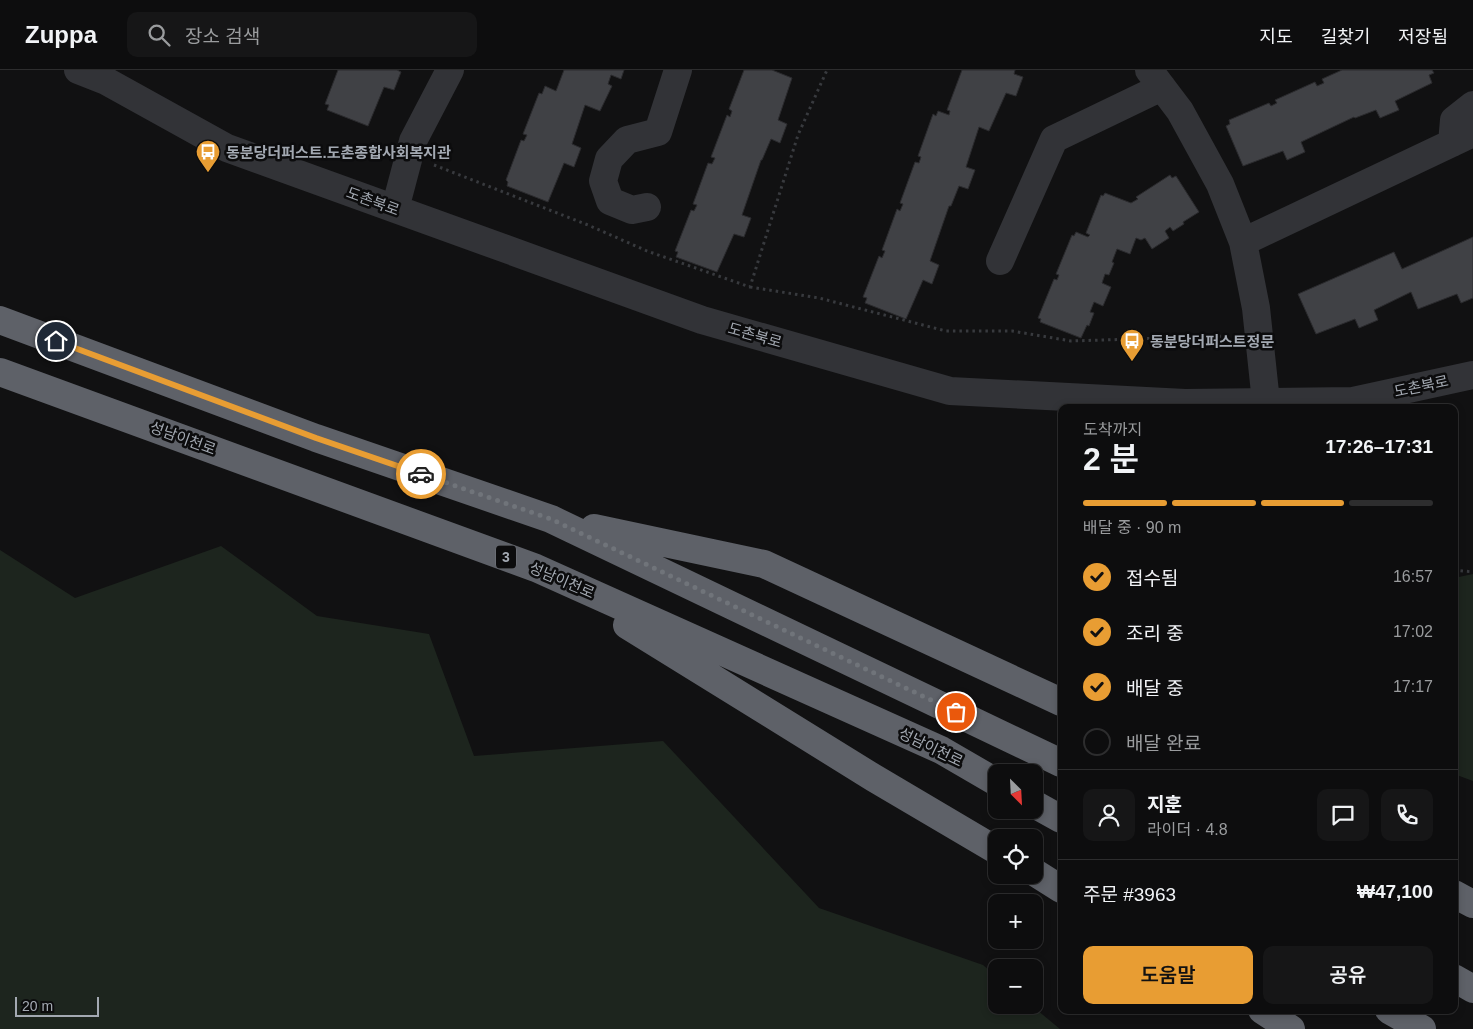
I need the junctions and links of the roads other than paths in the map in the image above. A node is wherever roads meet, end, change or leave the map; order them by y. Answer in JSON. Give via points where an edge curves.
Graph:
{"nodes":[{"id":1,"x":78,"y":70,"type":"edge"},
{"id":2,"x":450,"y":70,"type":"edge"},
{"id":3,"x":678,"y":70,"type":"edge"},
{"id":4,"x":1155,"y":79,"type":"edge"},
{"id":5,"x":1473,"y":105,"type":"edge"},
{"id":6,"x":647,"y":206,"type":"dead end"},
{"id":7,"x":395,"y":209,"type":"junction"},
{"id":8,"x":1243,"y":242,"type":"junction"},
{"id":9,"x":1000,"y":260,"type":"dead end"},
{"id":10,"x":0,"y":320,"type":"edge"},
{"id":11,"x":0,"y":372,"type":"edge"},
{"id":12,"x":1473,"y":375,"type":"edge"},
{"id":13,"x":1266,"y":402,"type":"junction"},
{"id":14,"x":551,"y":519,"type":"junction"},
{"id":15,"x":536,"y":568,"type":"junction"},
{"id":16,"x":1058,"y":701,"type":"edge"},
{"id":17,"x":1058,"y":762,"type":"edge"},
{"id":18,"x":988,"y":777,"type":"edge"},
{"id":19,"x":1043,"y":809,"type":"edge"},
{"id":20,"x":1058,"y":818,"type":"edge"},
{"id":21,"x":988,"y":845,"type":"edge"},
{"id":22,"x":1043,"y":878,"type":"edge"},
{"id":23,"x":1058,"y":887,"type":"edge"},
{"id":24,"x":1458,"y":896,"type":"edge"},
{"id":25,"x":1473,"y":904,"type":"edge"},
{"id":26,"x":1458,"y":980,"type":"edge"},
{"id":27,"x":1473,"y":989,"type":"edge"},
{"id":28,"x":1268,"y":1014,"type":"edge"},
{"id":29,"x":1396,"y":1014,"type":"edge"},
{"id":30,"x":1291,"y":1029,"type":"edge"},
{"id":31,"x":1422,"y":1029,"type":"edge"}],
"edges":[{"from":1,"to":7,"type":"street","name":"도촌북로","via":[[106,81],[227,148]]},
{"from":2,"to":7,"type":"street","via":[[413,141]]},
{"from":3,"to":6,"type":"street","via":[[658,132],[628,140],[609,159],[603,181],[610,201],[632,210]]},
{"from":4,"to":8,"type":"street","via":[[1180,111],[1220,184]]},
{"from":4,"to":9,"type":"street","via":[[1054,139]]},
{"from":5,"to":8,"type":"street","via":[[1454,120],[1461,139]]},
{"from":7,"to":13,"type":"street","name":"도촌북로","via":[[702,320],[950,391],[1185,403]]},
{"from":8,"to":13,"type":"street","via":[[1256,308]]},
{"from":10,"to":14,"type":"highway","via":[[316,438]]},
{"from":11,"to":15,"type":"highway","name":"성남이천로","number":"3"},
{"from":12,"to":13,"type":"street","name":"도촌북로","via":[[1353,401]]},
{"from":14,"to":16,"type":"highway","via":[[764,564]]},
{"from":14,"to":17,"type":"highway"},
{"from":15,"to":18,"type":"highway","name":"성남이천로","number":"3","via":[[941,750]]},
{"from":15,"to":21,"type":"highway"},
{"from":19,"to":20,"type":"highway"},
{"from":22,"to":23,"type":"highway"},
{"from":24,"to":25,"type":"highway"},
{"from":26,"to":27,"type":"highway"},
{"from":28,"to":30,"type":"highway"},
{"from":29,"to":31,"type":"highway"}]}
